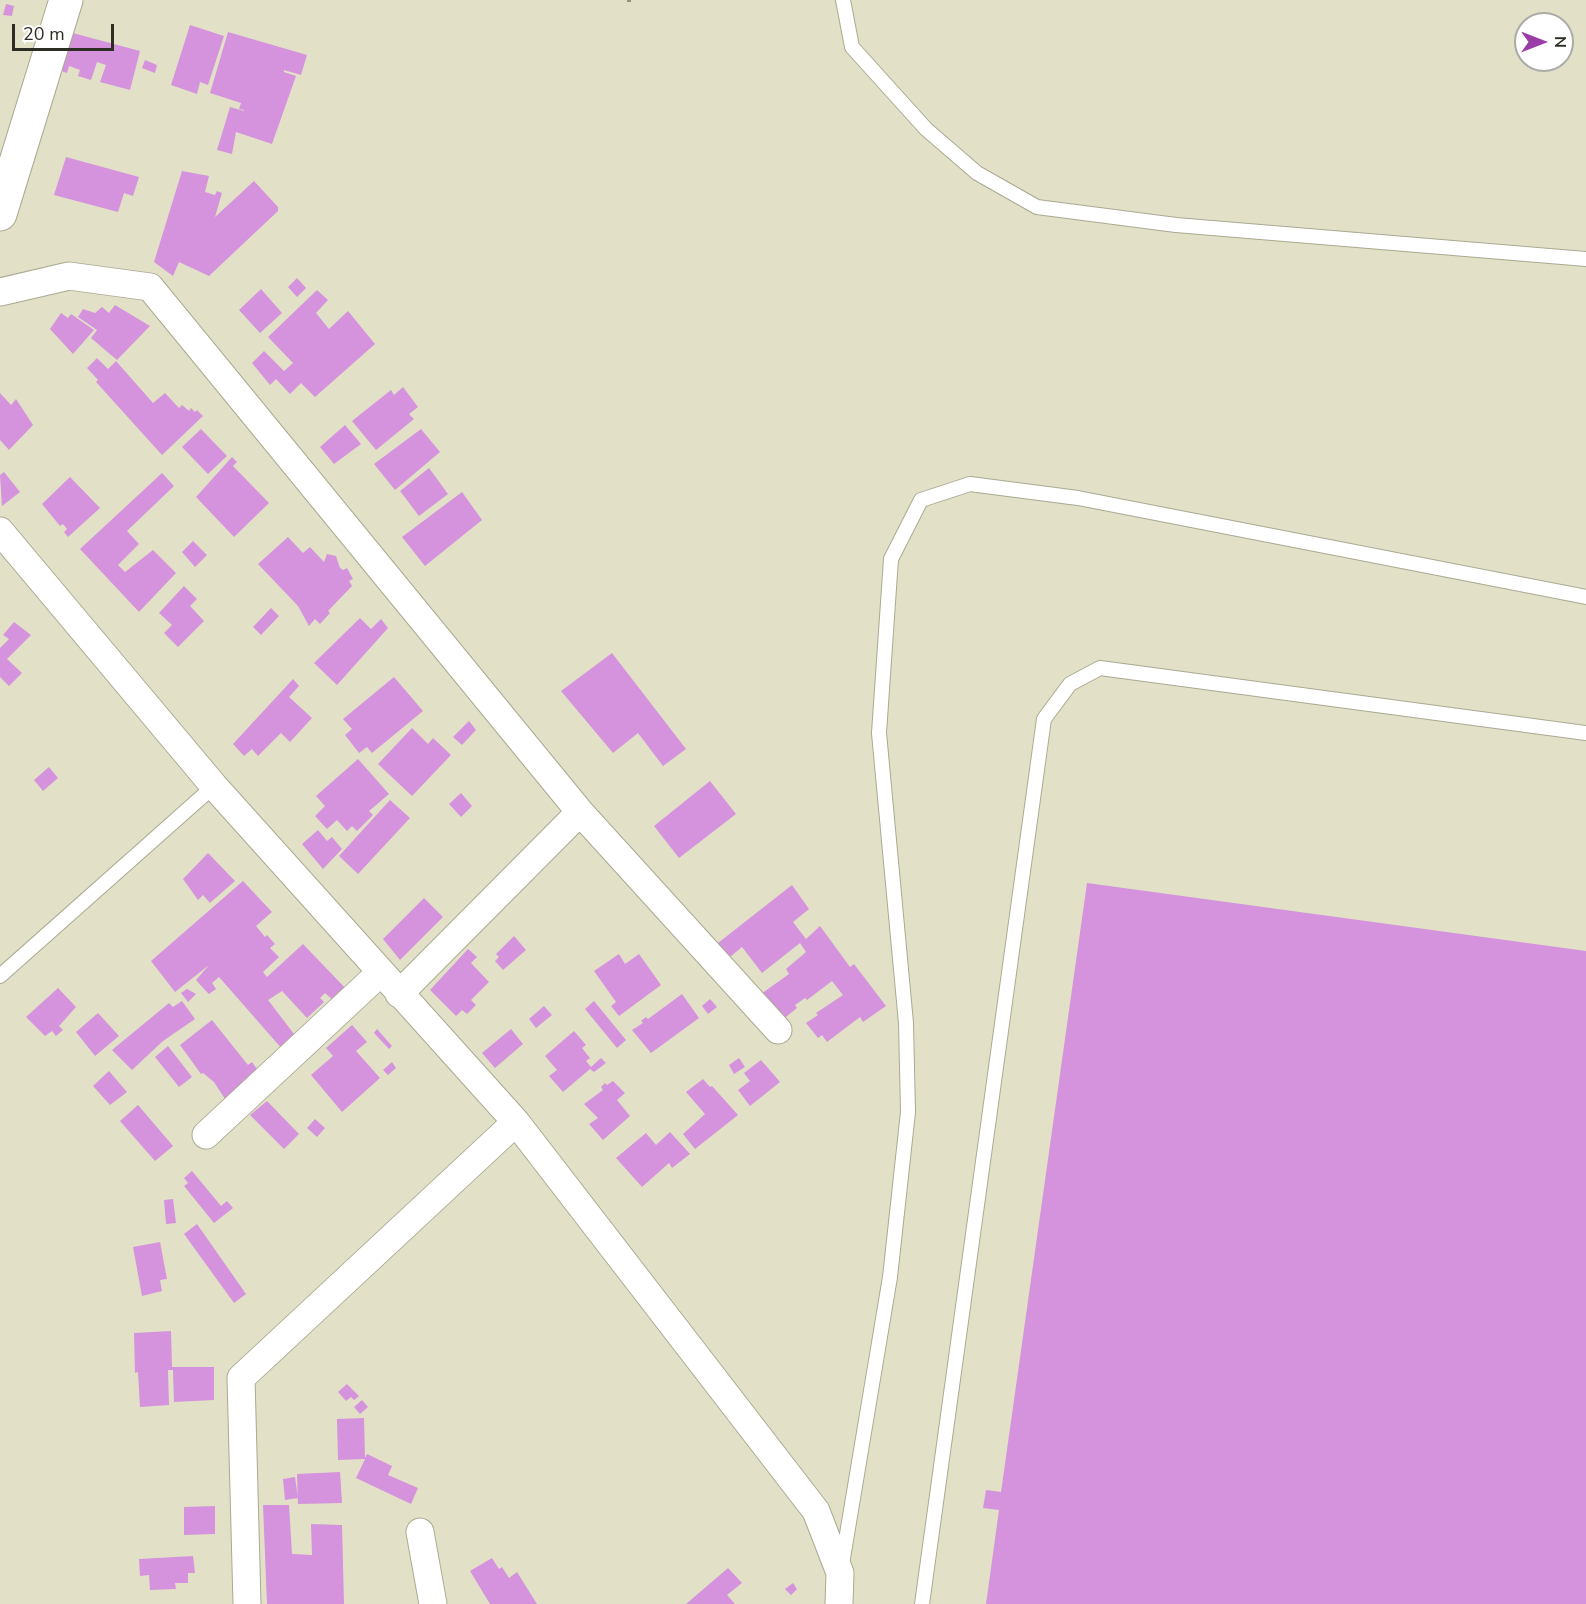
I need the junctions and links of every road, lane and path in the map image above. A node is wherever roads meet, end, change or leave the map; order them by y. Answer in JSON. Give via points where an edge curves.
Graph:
{"nodes":[{"id":1,"x":66,"y":0,"type":"edge"},
{"id":2,"x":843,"y":0,"type":"edge"},
{"id":3,"x":7,"y":167,"type":"edge"},
{"id":4,"x":0,"y":214,"type":"edge"},
{"id":5,"x":1586,"y":259,"type":"edge"},
{"id":6,"x":0,"y":292,"type":"edge"},
{"id":7,"x":0,"y":531,"type":"edge"},
{"id":8,"x":1586,"y":597,"type":"edge"},
{"id":9,"x":1586,"y":733,"type":"edge"},
{"id":10,"x":214,"y":786,"type":"junction"},
{"id":11,"x":580,"y":812,"type":"junction"},
{"id":12,"x":380,"y":973,"type":"junction"},
{"id":13,"x":0,"y":976,"type":"edge"},
{"id":14,"x":399,"y":994,"type":"junction"},
{"id":15,"x":778,"y":1030,"type":"dead end"},
{"id":16,"x":516,"y":1122,"type":"junction"},
{"id":17,"x":206,"y":1134,"type":"dead end"},
{"id":18,"x":420,"y":1532,"type":"dead end"},
{"id":19,"x":840,"y":1573,"type":"junction"},
{"id":20,"x":247,"y":1604,"type":"edge"},
{"id":21,"x":434,"y":1604,"type":"edge"},
{"id":22,"x":839,"y":1604,"type":"edge"},
{"id":23,"x":922,"y":1604,"type":"edge"}],
"edges":[{"from":1,"to":3,"type":"main road"},
{"from":2,"to":5,"type":"lane","via":[[852,47],[926,129],[977,173],[1037,207],[1176,225]]},
{"from":3,"to":4,"type":"main road"},
{"from":6,"to":11,"type":"street","via":[[69,276],[150,286]]},
{"from":7,"to":10,"type":"street"},
{"from":8,"to":19,"type":"lane","via":[[1078,498],[970,484],[921,500],[891,559],[879,734],[906,1023],[908,1112],[890,1277]]},
{"from":9,"to":23,"type":"lane","via":[[1100,668],[1070,684],[1044,719]]},
{"from":10,"to":12,"type":"street"},
{"from":10,"to":13,"type":"lane"},
{"from":11,"to":14,"type":"street"},
{"from":11,"to":15,"type":"street"},
{"from":12,"to":14,"type":"street"},
{"from":12,"to":17,"type":"street"},
{"from":14,"to":16,"type":"street"},
{"from":16,"to":19,"type":"street","via":[[816,1511]]},
{"from":16,"to":20,"type":"street","via":[[241,1378]]},
{"from":18,"to":21,"type":"street"},
{"from":19,"to":22,"type":"street"}]}
